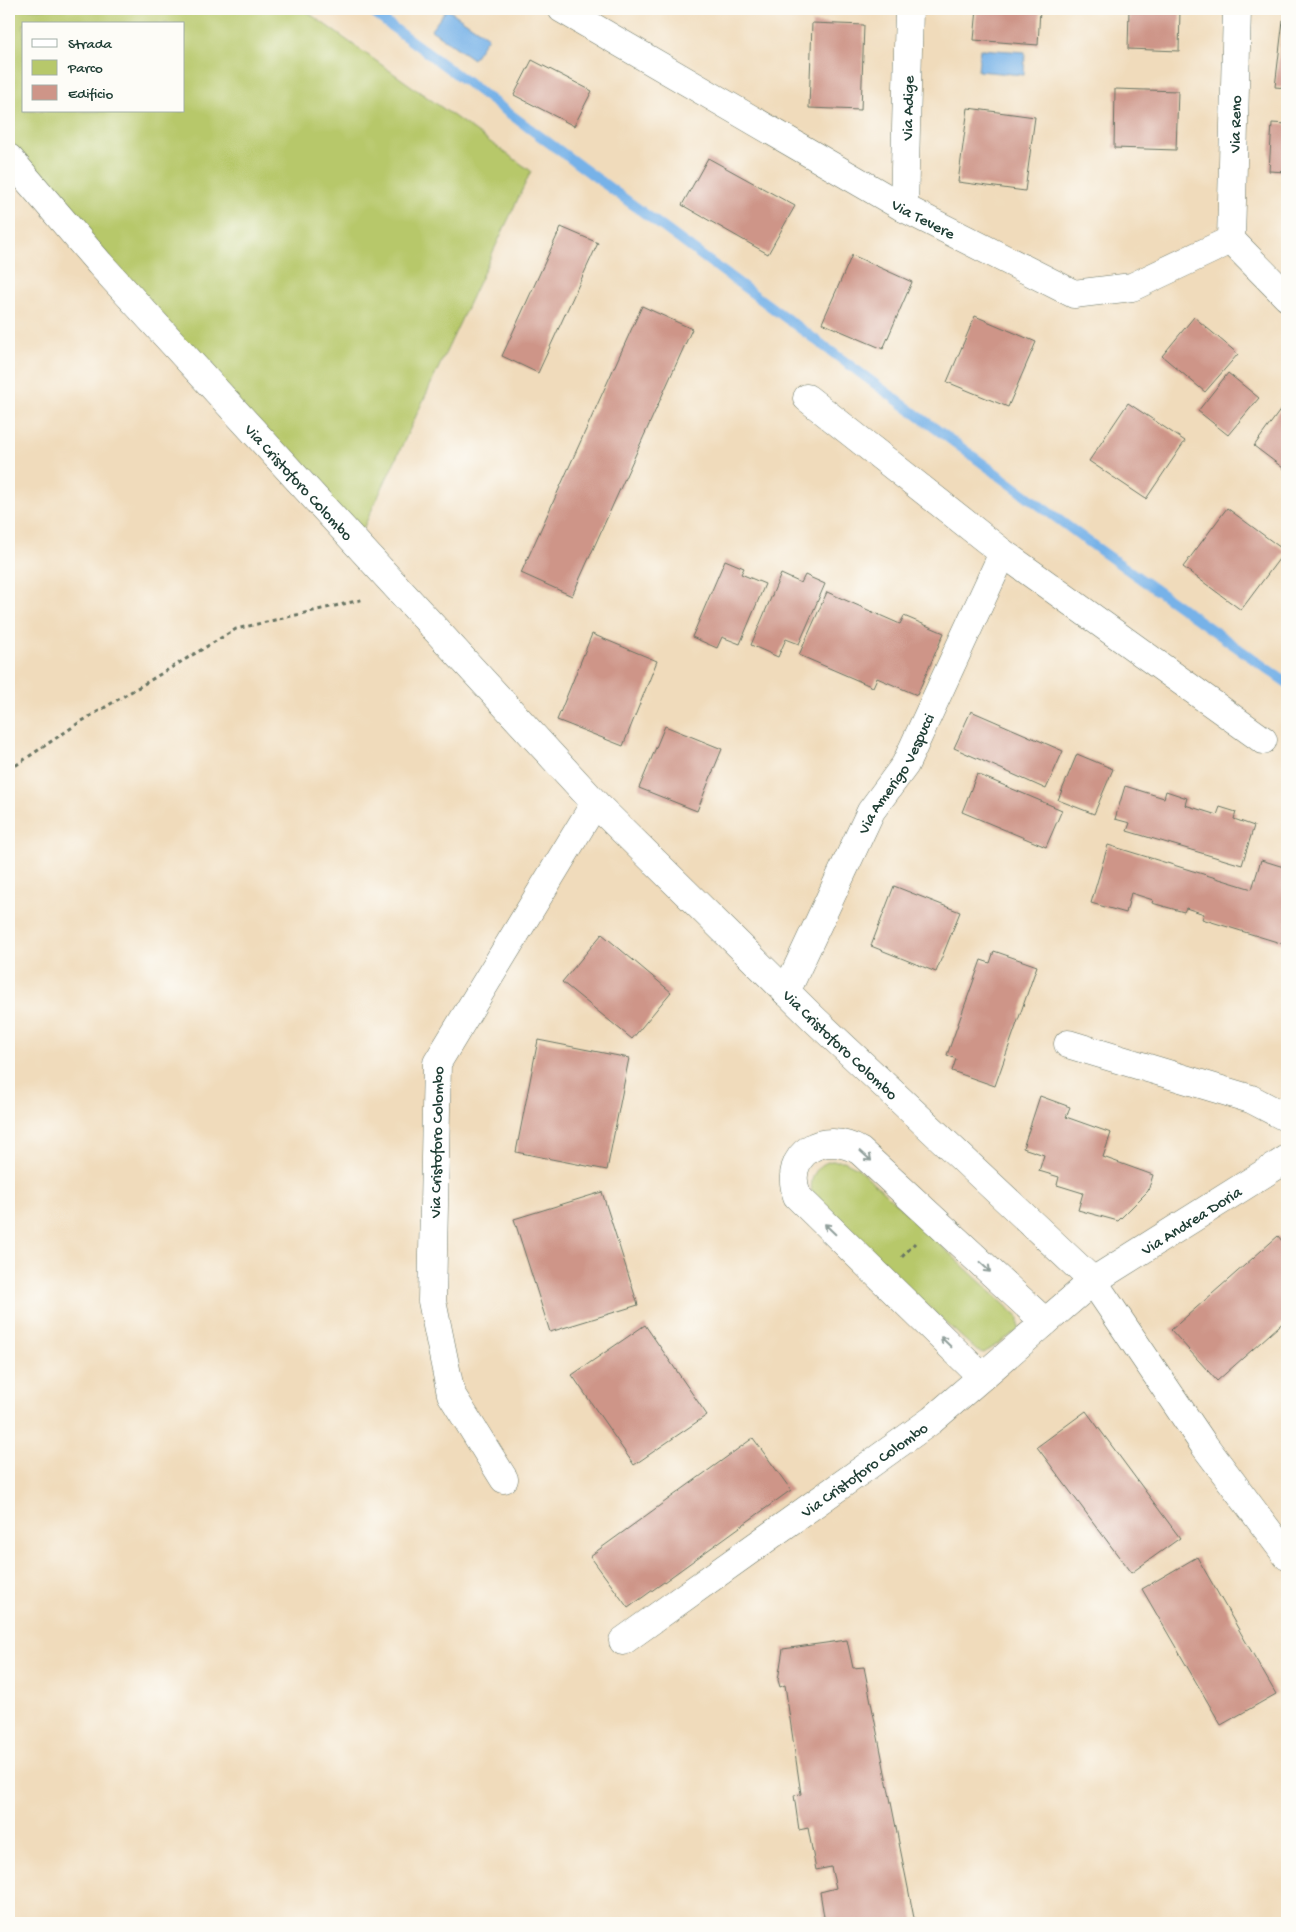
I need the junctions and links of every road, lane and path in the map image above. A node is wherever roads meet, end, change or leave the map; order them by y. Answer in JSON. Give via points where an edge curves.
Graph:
{"nodes":[{"id":1,"x":562,"y":9,"type":"edge"},
{"id":2,"x":909,"y":9,"type":"edge"},
{"id":3,"x":1237,"y":9,"type":"edge"},
{"id":4,"x":9,"y":158,"type":"edge"},
{"id":5,"x":904,"y":208,"type":"junction"},
{"id":6,"x":1231,"y":240,"type":"junction"},
{"id":7,"x":1287,"y":298,"type":"edge"},
{"id":8,"x":807,"y":398,"type":"dead end"},
{"id":9,"x":1004,"y":553,"type":"junction"},
{"id":10,"x":400,"y":590,"type":"junction"},
{"id":11,"x":1263,"y":740,"type":"dead end"},
{"id":12,"x":9,"y":770,"type":"edge"},
{"id":13,"x":595,"y":803,"type":"junction"},
{"id":14,"x":786,"y":992,"type":"junction"},
{"id":15,"x":1068,"y":1044,"type":"dead end"},
{"id":16,"x":1287,"y":1118,"type":"edge"},
{"id":17,"x":1287,"y":1159,"type":"edge"},
{"id":18,"x":936,"y":1221,"type":"junction"},
{"id":19,"x":880,"y":1278,"type":"junction"},
{"id":20,"x":1093,"y":1280,"type":"junction"},
{"id":21,"x":1045,"y":1322,"type":"junction"},
{"id":22,"x":981,"y":1376,"type":"junction"},
{"id":23,"x":504,"y":1479,"type":"dead end"},
{"id":24,"x":1287,"y":1556,"type":"edge"},
{"id":25,"x":623,"y":1641,"type":"dead end"}],
"edges":[{"from":1,"to":5,"type":"street","name":"Via Tevere"},
{"from":2,"to":5,"type":"street","name":"Via Adige"},
{"from":3,"to":6,"type":"street","name":"Via Reno"},
{"from":4,"to":10,"type":"street","name":"Via Cristoforo Colombo","via":[[100,264]]},
{"from":5,"to":6,"type":"street","name":"Via Tevere","via":[[1074,294],[1132,287]]},
{"from":6,"to":7,"type":"street"},
{"from":8,"to":9,"type":"street"},
{"from":9,"to":11,"type":"street"},
{"from":9,"to":14,"type":"street","name":"Via Amerigo Vespucci","via":[[905,765],[871,811]]},
{"from":10,"to":12,"type":"path","via":[[236,629],[77,724]]},
{"from":10,"to":13,"type":"street","name":"Via Cristoforo Colombo"},
{"from":13,"to":14,"type":"street","name":"Via Cristoforo Colombo"},
{"from":13,"to":23,"type":"street","name":"Via Cristoforo Colombo","via":[[437,1062],[432,1300],[451,1394]]},
{"from":14,"to":20,"type":"street","name":"Via Cristoforo Colombo"},
{"from":15,"to":16,"type":"street","via":[[1250,1099]]},
{"from":17,"to":20,"type":"street","name":"Via Andrea Doria"},
{"from":18,"to":19,"type":"path"},
{"from":19,"to":18,"type":"street","one_way":true,"via":[[796,1196],[792,1183],[794,1168],[801,1156],[821,1143],[849,1144]]},
{"from":18,"to":21,"type":"street","one_way":true},
{"from":22,"to":19,"type":"street","one_way":true},
{"from":20,"to":21,"type":"street","name":"Via Cristoforo Colombo"},
{"from":20,"to":24,"type":"street","name":"Via Cristoforo Colombo","via":[[1204,1445]]},
{"from":21,"to":22,"type":"street","name":"Via Cristoforo Colombo"},
{"from":22,"to":25,"type":"street","name":"Via Cristoforo Colombo","via":[[932,1420]]}]}
